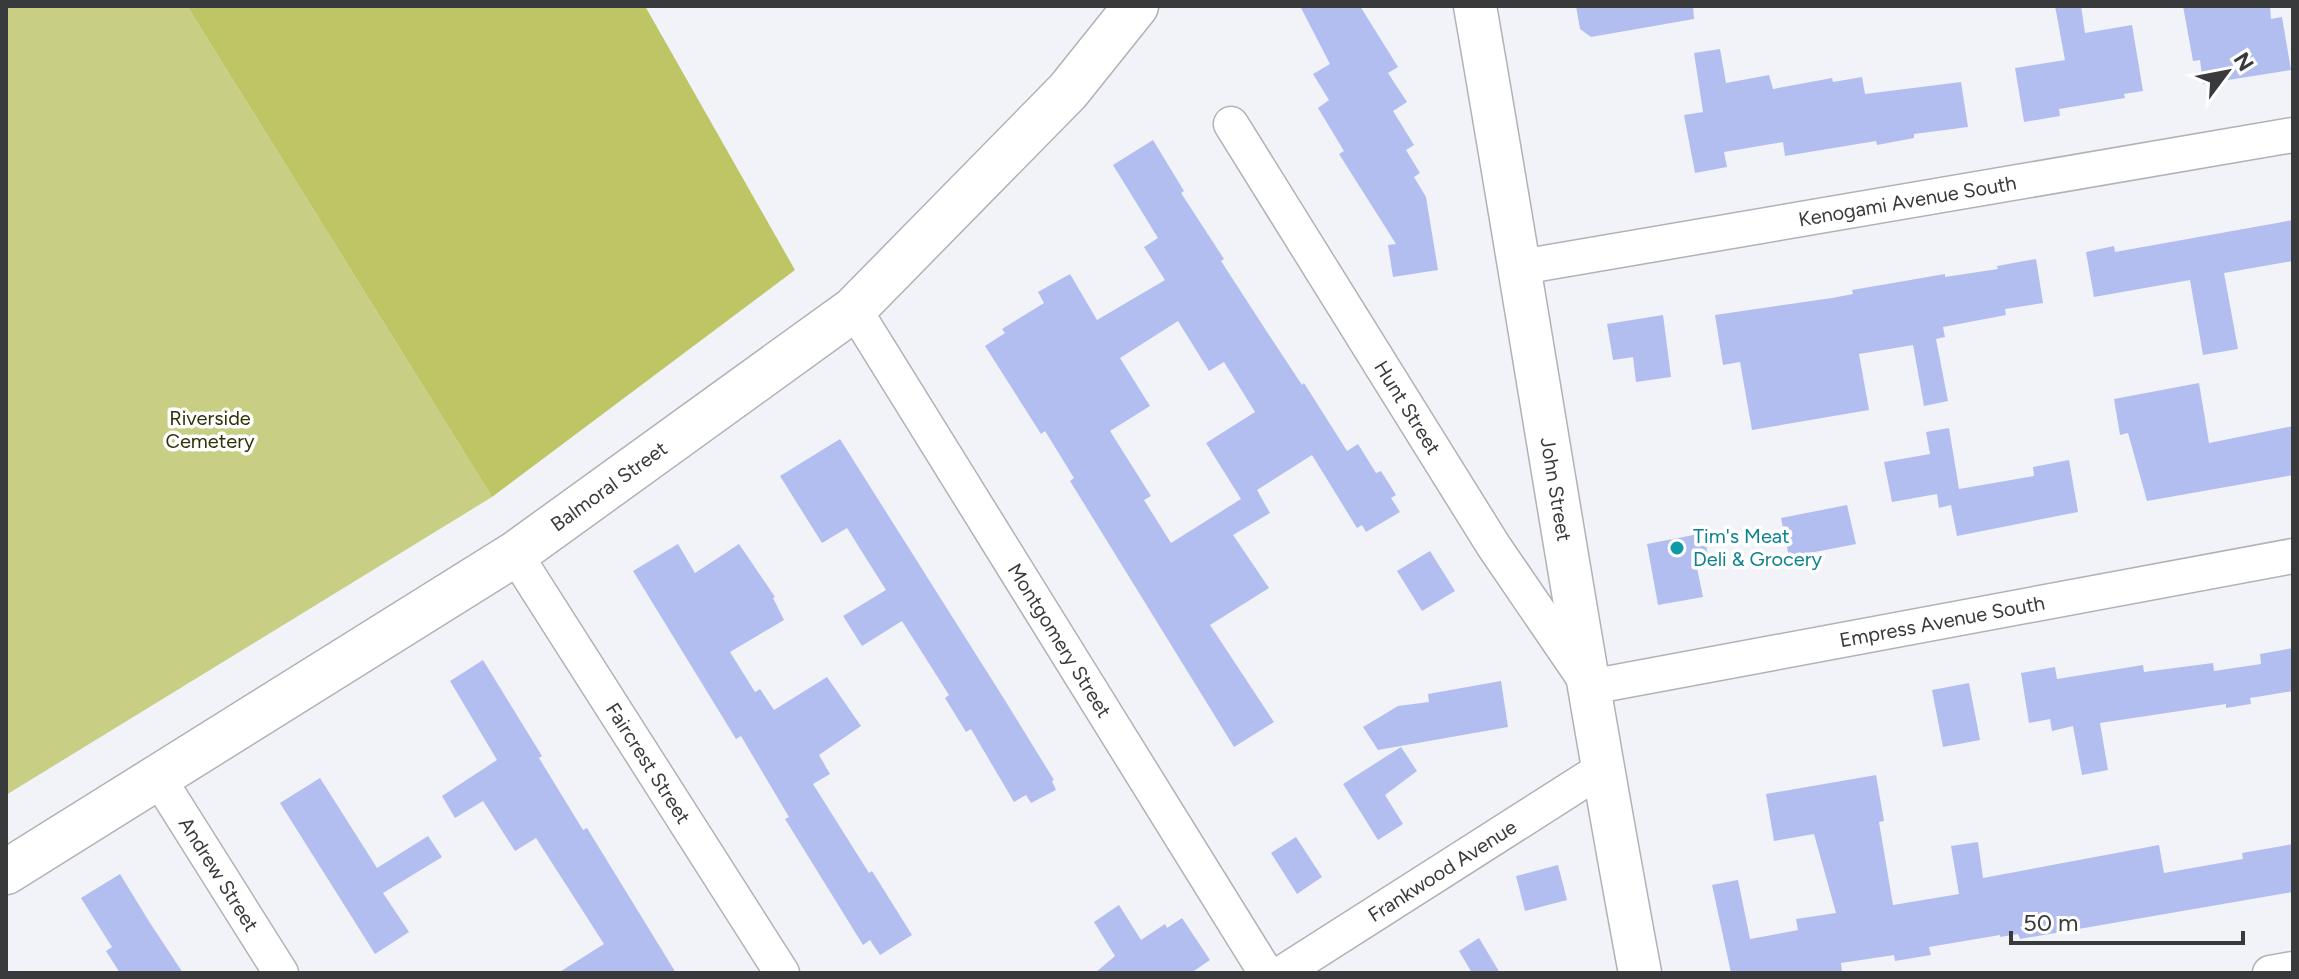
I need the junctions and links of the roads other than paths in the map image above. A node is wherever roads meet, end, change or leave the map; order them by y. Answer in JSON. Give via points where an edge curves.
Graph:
{"nodes":[{"id":1,"x":1136,"y":6,"type":"edge"},
{"id":2,"x":1475,"y":6,"type":"edge"},
{"id":3,"x":1231,"y":124,"type":"dead end"},
{"id":4,"x":2293,"y":135,"type":"edge"},
{"id":5,"x":1521,"y":267,"type":"junction"},
{"id":6,"x":854,"y":309,"type":"junction"},
{"id":7,"x":515,"y":554,"type":"junction"},
{"id":8,"x":2293,"y":556,"type":"edge"},
{"id":9,"x":1590,"y":687,"type":"junction"},
{"id":10,"x":1602,"y":769,"type":"junction"},
{"id":11,"x":157,"y":776,"type":"junction"},
{"id":12,"x":6,"y":872,"type":"edge"},
{"id":13,"x":2293,"y":969,"type":"edge"},
{"id":14,"x":281,"y":973,"type":"edge"},
{"id":15,"x":782,"y":973,"type":"edge"},
{"id":16,"x":1266,"y":973,"type":"edge"},
{"id":17,"x":1282,"y":973,"type":"edge"},
{"id":18,"x":1640,"y":973,"type":"edge"},
{"id":19,"x":2270,"y":973,"type":"edge"}],
"edges":[{"from":1,"to":6,"type":"main road","name":"Balmoral Street","via":[[1068,91]]},
{"from":2,"to":5,"type":"street","name":"John Street"},
{"from":3,"to":9,"type":"street","name":"Hunt Street","via":[[1493,545]]},
{"from":4,"to":5,"type":"street","name":"Kenogami Avenue South"},
{"from":5,"to":9,"type":"street","name":"John Street"},
{"from":6,"to":7,"type":"main road","name":"Balmoral Street"},
{"from":6,"to":16,"type":"street","name":"Montgomery Street"},
{"from":7,"to":11,"type":"main road","name":"Balmoral Street"},
{"from":7,"to":15,"type":"street","name":"Faircrest Street"},
{"from":8,"to":9,"type":"street","name":"Empress Avenue South"},
{"from":9,"to":10,"type":"street","name":"John Street"},
{"from":10,"to":17,"type":"street","name":"Frankwood Avenue"},
{"from":10,"to":18,"type":"street","name":"John Street"},
{"from":11,"to":12,"type":"main road","name":"Balmoral Street"},
{"from":11,"to":14,"type":"street","name":"Andrew Street"},
{"from":13,"to":19,"type":"street"}]}
